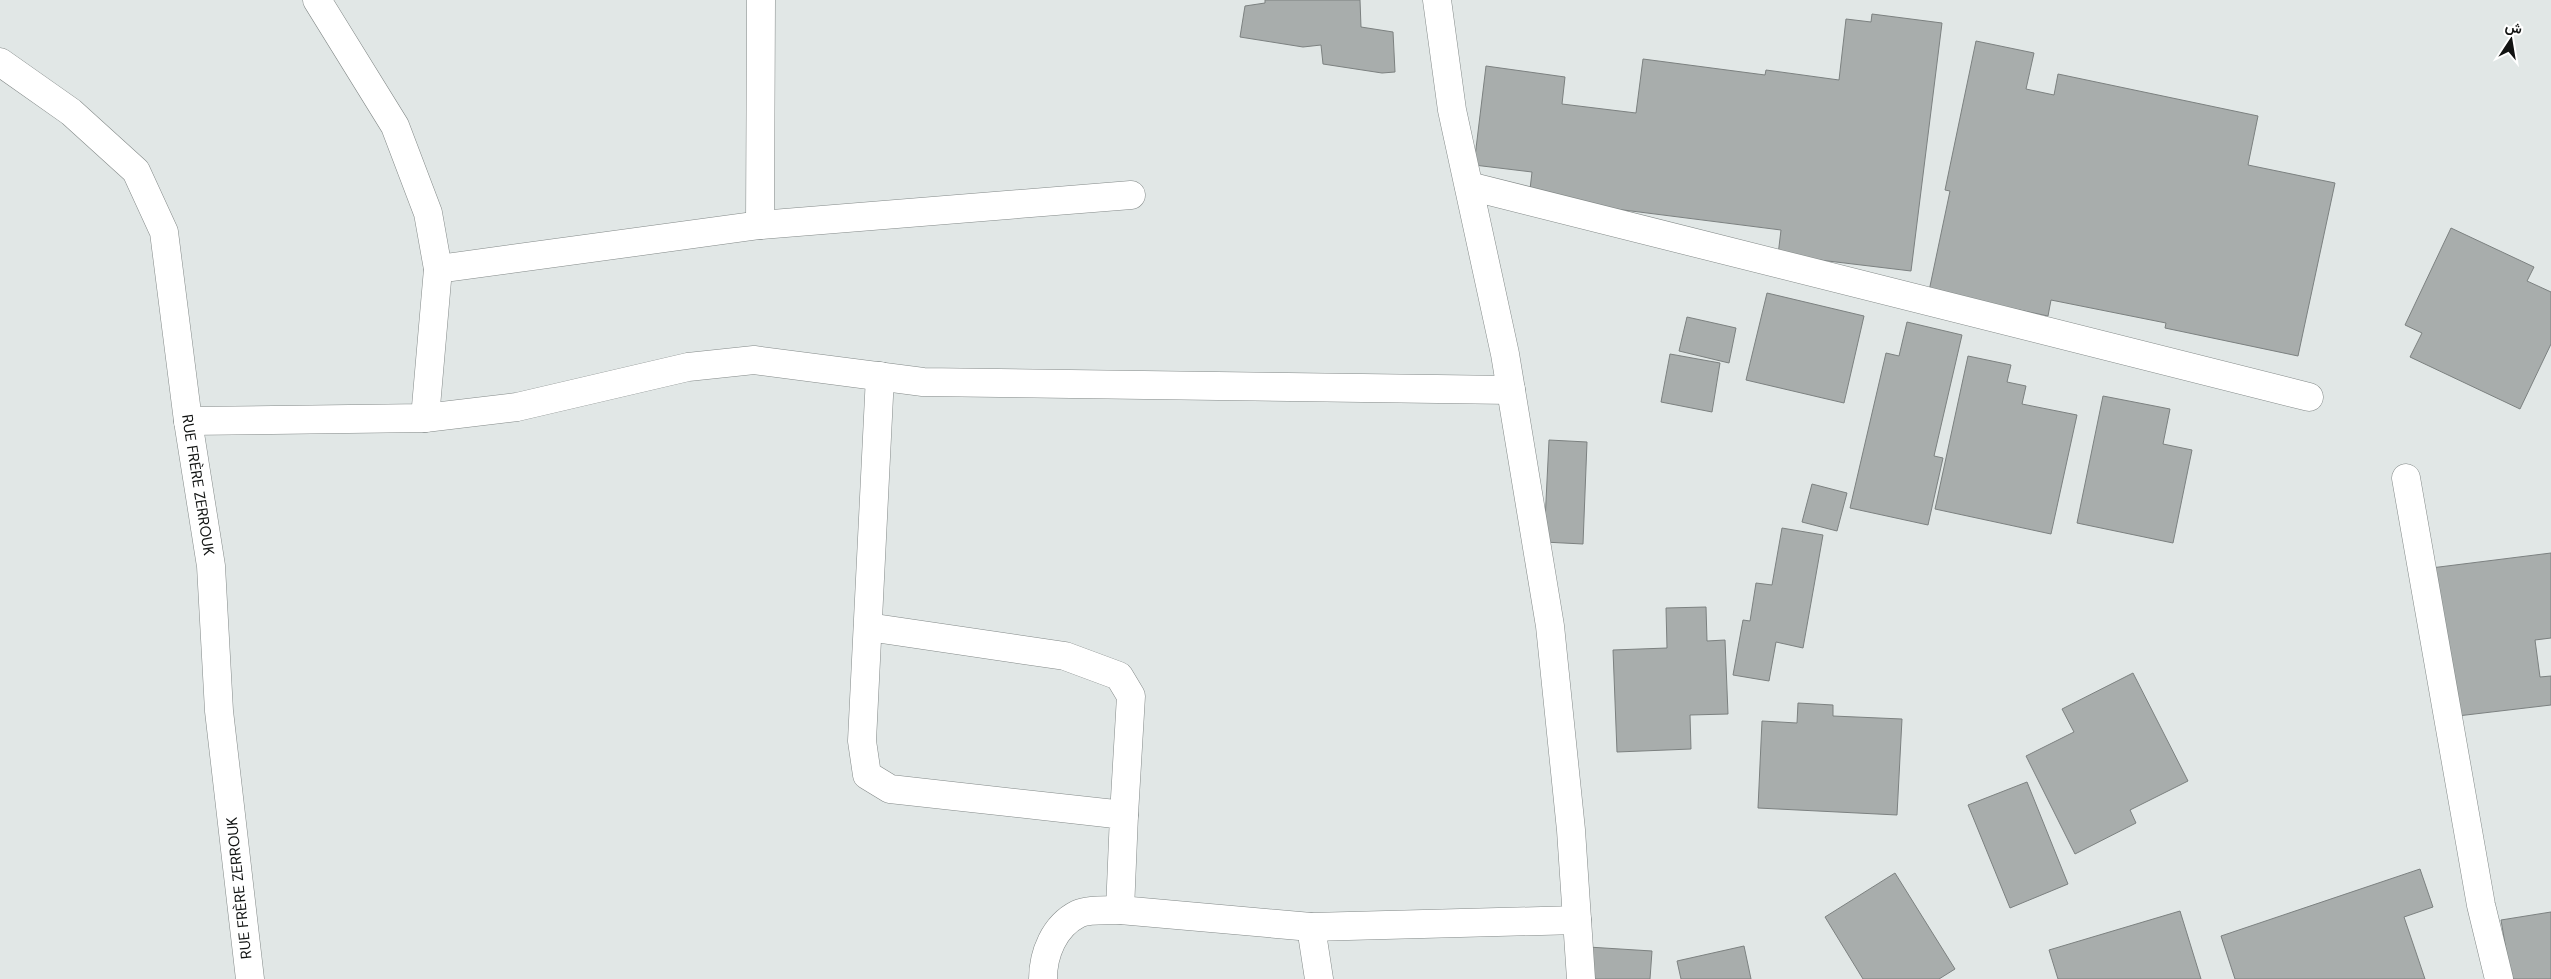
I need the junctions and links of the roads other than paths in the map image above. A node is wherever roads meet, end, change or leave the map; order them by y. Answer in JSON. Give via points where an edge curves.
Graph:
{"nodes":[{"id":1,"x":317,"y":0,"type":"edge"},
{"id":2,"x":761,"y":0,"type":"edge"},
{"id":3,"x":1437,"y":0,"type":"edge"},
{"id":4,"x":0,"y":62,"type":"edge"},
{"id":5,"x":1469,"y":186,"type":"junction"},
{"id":6,"x":1131,"y":195,"type":"dead end"},
{"id":7,"x":760,"y":226,"type":"junction"},
{"id":8,"x":438,"y":269,"type":"junction"},
{"id":9,"x":880,"y":376,"type":"junction"},
{"id":10,"x":1511,"y":390,"type":"junction"},
{"id":11,"x":2309,"y":397,"type":"dead end"},
{"id":12,"x":425,"y":418,"type":"junction"},
{"id":13,"x":188,"y":421,"type":"junction"},
{"id":14,"x":2406,"y":478,"type":"dead end"},
{"id":15,"x":868,"y":627,"type":"junction"},
{"id":16,"x":1124,"y":815,"type":"junction"},
{"id":17,"x":1120,"y":910,"type":"junction"},
{"id":18,"x":1577,"y":920,"type":"junction"},
{"id":19,"x":1311,"y":926,"type":"junction"},
{"id":20,"x":250,"y":979,"type":"edge"},
{"id":21,"x":1043,"y":979,"type":"edge"},
{"id":22,"x":1319,"y":979,"type":"edge"},
{"id":23,"x":1581,"y":979,"type":"edge"},
{"id":24,"x":2499,"y":979,"type":"edge"}],
"edges":[{"from":1,"to":8,"type":"street","via":[[395,126],[428,213]]},
{"from":2,"to":7,"type":"street"},
{"from":3,"to":5,"type":"street","via":[[1452,110]]},
{"from":4,"to":13,"type":"street","name":"RUE FRÈRE ZERROUK","via":[[70,112],[136,171],[164,232]]},
{"from":5,"to":10,"type":"street"},
{"from":5,"to":11,"type":"street"},
{"from":6,"to":7,"type":"street"},
{"from":7,"to":8,"type":"street"},
{"from":8,"to":12,"type":"street"},
{"from":9,"to":10,"type":"street","via":[[923,382]]},
{"from":9,"to":12,"type":"street","via":[[754,360],[688,367],[517,407]]},
{"from":9,"to":15,"type":"street"},
{"from":10,"to":18,"type":"street","via":[[1550,626]]},
{"from":12,"to":13,"type":"street"},
{"from":13,"to":20,"type":"street","name":"RUE FRÈRE ZERROUK","via":[[211,566],[220,711]]},
{"from":14,"to":24,"type":"street","via":[[2482,905]]},
{"from":15,"to":16,"type":"street","via":[[1064,656],[1118,676],[1131,696]]},
{"from":15,"to":16,"type":"street","via":[[862,741],[867,775],[890,789]]},
{"from":16,"to":17,"type":"street"},
{"from":17,"to":19,"type":"street"},
{"from":17,"to":21,"type":"street","via":[[1078,914],[1055,934],[1043,964]]},
{"from":18,"to":19,"type":"street"},
{"from":18,"to":23,"type":"street"},
{"from":19,"to":22,"type":"street"}]}
